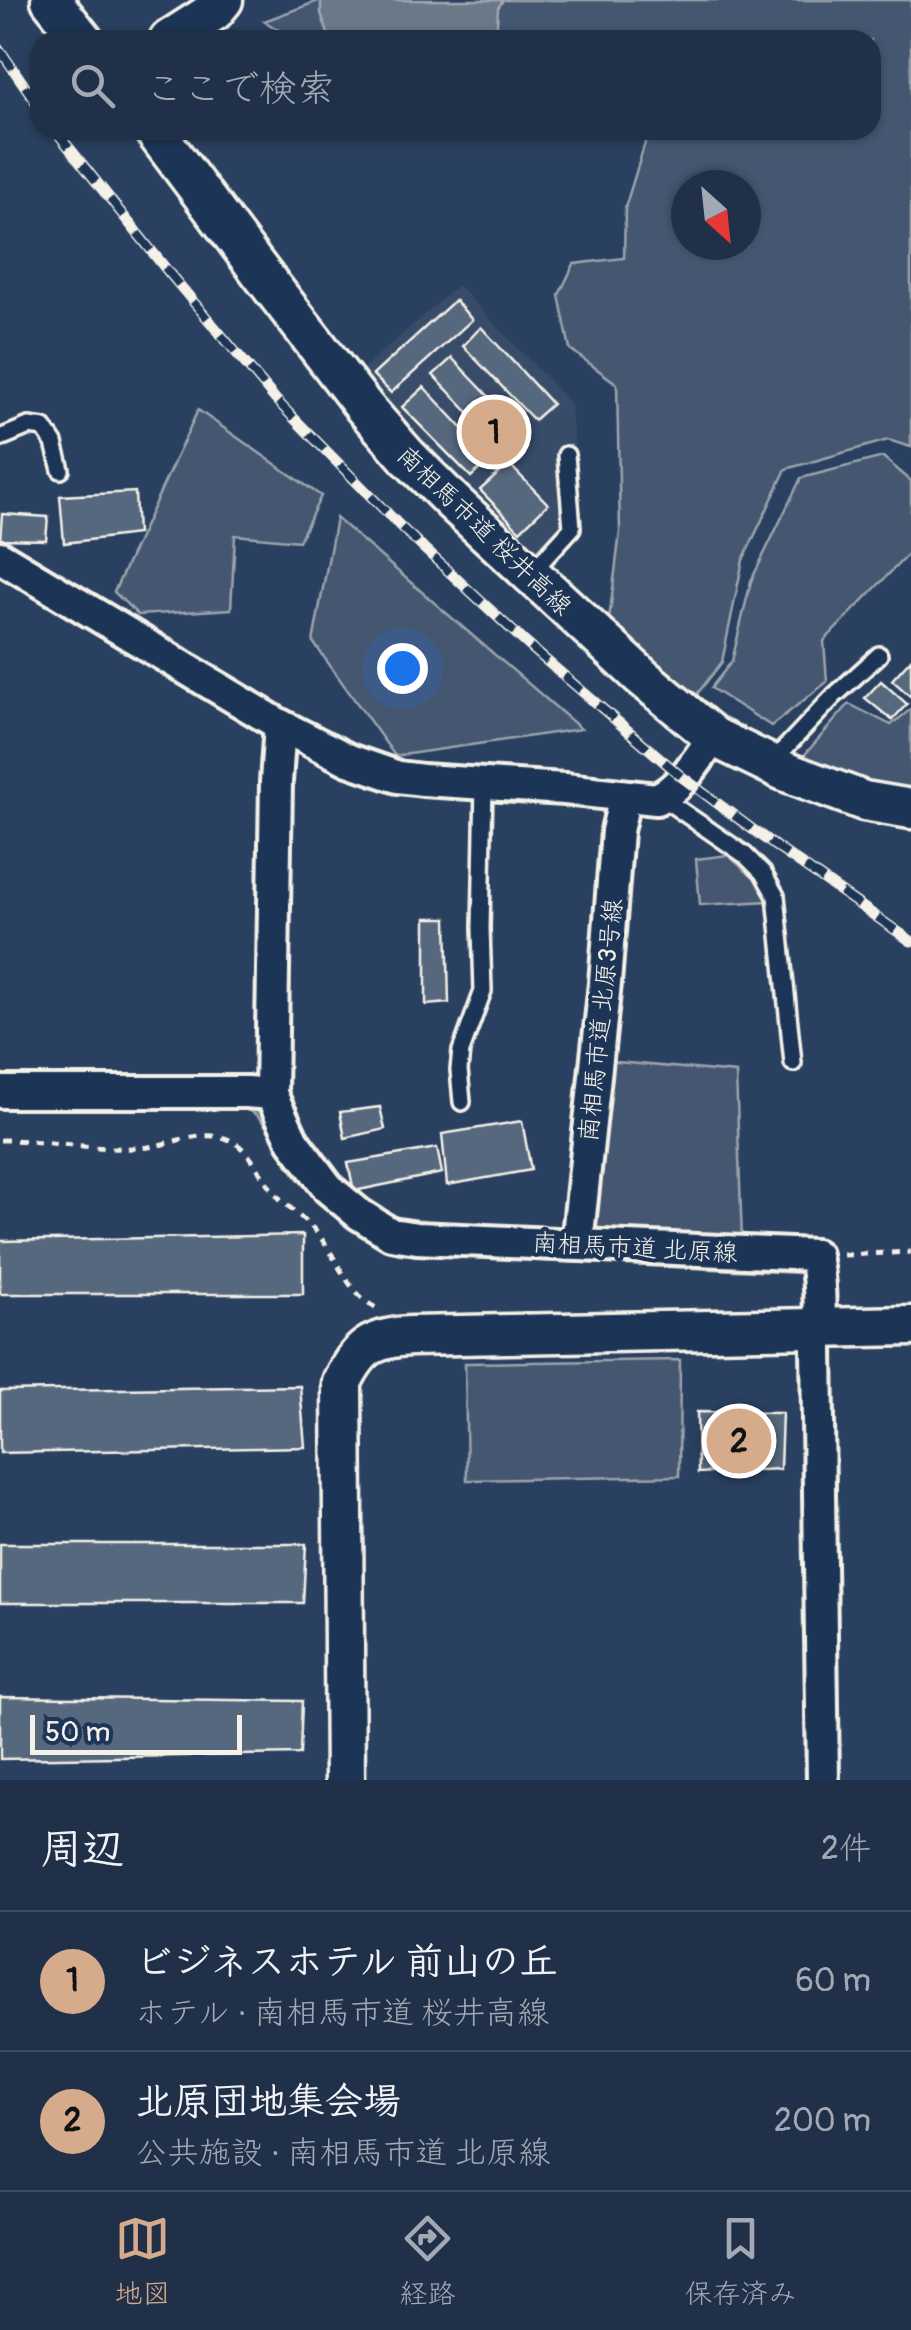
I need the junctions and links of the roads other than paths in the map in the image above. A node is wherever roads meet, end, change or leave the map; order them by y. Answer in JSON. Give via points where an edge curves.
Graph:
{"nodes":[{"id":1,"x":51,"y":0,"type":"edge"},
{"id":2,"x":223,"y":0,"type":"edge"},
{"id":3,"x":75,"y":30,"type":"edge"},
{"id":4,"x":185,"y":30,"type":"edge"},
{"id":5,"x":161,"y":140,"type":"edge"},
{"id":6,"x":0,"y":438,"type":"edge"},
{"id":7,"x":566,"y":455,"type":"dead end"},
{"id":8,"x":61,"y":470,"type":"dead end"},
{"id":9,"x":0,"y":557,"type":"edge"},
{"id":10,"x":530,"y":574,"type":"junction"},
{"id":11,"x":879,"y":655,"type":"dead end"},
{"id":12,"x":280,"y":725,"type":"junction"},
{"id":13,"x":714,"y":737,"type":"junction"},
{"id":14,"x":770,"y":764,"type":"junction"},
{"id":15,"x":484,"y":785,"type":"junction"},
{"id":16,"x":625,"y":796,"type":"junction"},
{"id":17,"x":661,"y":796,"type":"junction"},
{"id":18,"x":911,"y":809,"type":"edge"},
{"id":19,"x":794,"y":1063,"type":"dead end"},
{"id":20,"x":0,"y":1092,"type":"edge"},
{"id":21,"x":271,"y":1094,"type":"junction"},
{"id":22,"x":462,"y":1102,"type":"dead end"},
{"id":23,"x":577,"y":1244,"type":"junction"},
{"id":24,"x":911,"y":1326,"type":"edge"},
{"id":25,"x":820,"y":1327,"type":"junction"},
{"id":26,"x":345,"y":1780,"type":"edge"},
{"id":27,"x":823,"y":1780,"type":"edge"}],
"edges":[{"from":1,"to":3,"type":"street"},
{"from":2,"to":4,"type":"street"},
{"from":5,"to":10,"type":"street","name":"南相馬市道 桜井高線","via":[[365,408]]},
{"from":6,"to":8,"type":"lane","via":[[29,426],[44,428]]},
{"from":7,"to":10,"type":"lane","via":[[572,528]]},
{"from":9,"to":12,"type":"street"},
{"from":10,"to":13,"type":"street","name":"南相馬市道 桜井高線"},
{"from":11,"to":14,"type":"lane"},
{"from":12,"to":15,"type":"street","via":[[398,777]]},
{"from":12,"to":21,"type":"street"},
{"from":13,"to":14,"type":"street","name":"南相馬市道 桜井高線"},
{"from":13,"to":17,"type":"street"},
{"from":14,"to":18,"type":"street","name":"南相馬市道 桜井高線","via":[[864,802]]},
{"from":15,"to":16,"type":"street"},
{"from":15,"to":22,"type":"lane","via":[[482,991],[461,1052]]},
{"from":16,"to":17,"type":"street"},
{"from":16,"to":23,"type":"street","name":"南相馬市道 北原3号線"},
{"from":17,"to":19,"type":"lane","via":[[745,855],[776,896]]},
{"from":20,"to":21,"type":"street"},
{"from":21,"to":23,"type":"street","name":"南相馬市道 北原線","via":[[293,1140],[329,1189],[392,1234]]},
{"from":23,"to":25,"type":"street","name":"南相馬市道 北原線","via":[[814,1256]]},
{"from":24,"to":25,"type":"street"},
{"from":25,"to":26,"type":"street","via":[[395,1337],[370,1343],[342,1382]]},
{"from":25,"to":27,"type":"street"}]}
